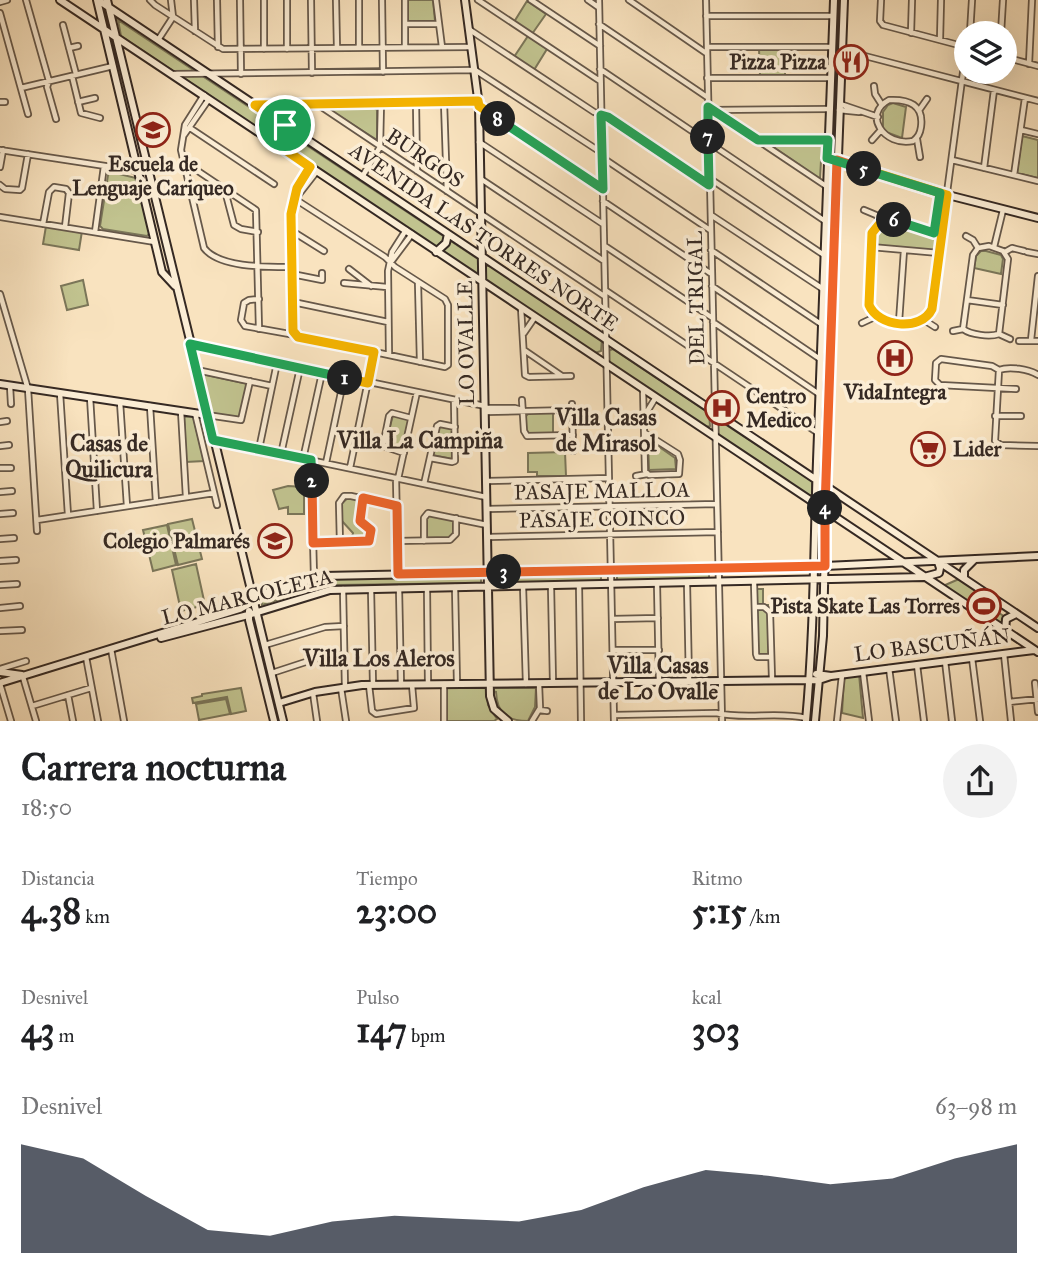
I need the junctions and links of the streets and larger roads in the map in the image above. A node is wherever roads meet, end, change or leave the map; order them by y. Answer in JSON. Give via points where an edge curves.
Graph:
{"nodes":[{"id":1,"x":6,"y":0,"type":"edge"},
{"id":2,"x":26,"y":0,"type":"edge"},
{"id":3,"x":61,"y":0,"type":"edge"},
{"id":4,"x":97,"y":0,"type":"edge"},
{"id":5,"x":150,"y":0,"type":"edge"},
{"id":6,"x":171,"y":0,"type":"edge"},
{"id":7,"x":194,"y":0,"type":"edge"},
{"id":8,"x":217,"y":0,"type":"edge"},
{"id":9,"x":240,"y":0,"type":"edge"},
{"id":10,"x":264,"y":0,"type":"edge"},
{"id":11,"x":287,"y":0,"type":"edge"},
{"id":12,"x":311,"y":0,"type":"edge"},
{"id":13,"x":336,"y":0,"type":"edge"},
{"id":14,"x":359,"y":0,"type":"edge"},
{"id":15,"x":382,"y":0,"type":"edge"},
{"id":16,"x":405,"y":0,"type":"edge"},
{"id":17,"x":436,"y":0,"type":"edge"},
{"id":18,"x":465,"y":0,"type":"edge"},
{"id":19,"x":478,"y":0,"type":"edge"},
{"id":20,"x":531,"y":0,"type":"edge"},
{"id":21,"x":588,"y":0,"type":"edge"},
{"id":22,"x":599,"y":0,"type":"edge"},
{"id":23,"x":629,"y":0,"type":"edge"},
{"id":24,"x":706,"y":0,"type":"edge"},
{"id":25,"x":834,"y":0,"type":"edge"},
{"id":26,"x":844,"y":0,"type":"edge"},
{"id":27,"x":881,"y":0,"type":"edge"},
{"id":28,"x":912,"y":0,"type":"edge"},
{"id":29,"x":941,"y":0,"type":"edge"},
{"id":30,"x":972,"y":0,"type":"edge"},
{"id":31,"x":1003,"y":0,"type":"edge"},
{"id":32,"x":1032,"y":0,"type":"edge"},
{"id":33,"x":0,"y":2,"type":"edge"},
{"id":34,"x":108,"y":4,"type":"edge"},
{"id":35,"x":599,"y":7,"type":"junction"},
{"id":36,"x":0,"y":13,"type":"edge"},
{"id":37,"x":706,"y":16,"type":"junction"},
{"id":38,"x":833,"y":16,"type":"junction"},
{"id":39,"x":173,"y":17,"type":"junction"},
{"id":40,"x":971,"y":21,"type":"edge"},
{"id":41,"x":1002,"y":21,"type":"edge"},
{"id":42,"x":405,"y":24,"type":"junction"},
{"id":43,"x":439,"y":24,"type":"junction"},
{"id":44,"x":599,"y":24,"type":"junction"},
{"id":45,"x":63,"y":25,"type":"dead end"},
{"id":46,"x":104,"y":29,"type":"junction"},
{"id":47,"x":469,"y":29,"type":"junction"},
{"id":48,"x":195,"y":32,"type":"junction"},
{"id":49,"x":832,"y":33,"type":"junction"},
{"id":50,"x":911,"y":33,"type":"junction"},
{"id":51,"x":115,"y":37,"type":"junction"},
{"id":52,"x":842,"y":38,"type":"junction"},
{"id":53,"x":940,"y":40,"type":"junction"},
{"id":54,"x":158,"y":41,"type":"junction"},
{"id":55,"x":954,"y":44,"type":"edge"},
{"id":56,"x":78,"y":46,"type":"dead end"},
{"id":57,"x":600,"y":46,"type":"junction"},
{"id":58,"x":218,"y":47,"type":"junction"},
{"id":59,"x":405,"y":47,"type":"junction"},
{"id":60,"x":442,"y":47,"type":"junction"},
{"id":61,"x":471,"y":47,"type":"junction"},
{"id":62,"x":832,"y":47,"type":"junction"},
{"id":63,"x":69,"y":48,"type":"junction"},
{"id":64,"x":312,"y":48,"type":"junction"},
{"id":65,"x":337,"y":48,"type":"junction"},
{"id":66,"x":359,"y":48,"type":"junction"},
{"id":67,"x":382,"y":48,"type":"junction"},
{"id":68,"x":241,"y":49,"type":"junction"},
{"id":69,"x":264,"y":49,"type":"junction"},
{"id":70,"x":287,"y":49,"type":"junction"},
{"id":71,"x":707,"y":50,"type":"junction"},
{"id":72,"x":841,"y":50,"type":"junction"},
{"id":73,"x":1017,"y":61,"type":"edge"},
{"id":74,"x":1029,"y":64,"type":"junction"},
{"id":75,"x":831,"y":65,"type":"junction"},
{"id":76,"x":113,"y":66,"type":"junction"},
{"id":77,"x":841,"y":66,"type":"junction"},
{"id":78,"x":1038,"y":66,"type":"edge"},
{"id":79,"x":600,"y":69,"type":"junction"},
{"id":80,"x":475,"y":71,"type":"junction"},
{"id":81,"x":383,"y":72,"type":"junction"},
{"id":82,"x":312,"y":73,"type":"junction"},
{"id":83,"x":173,"y":74,"type":"junction"},
{"id":84,"x":208,"y":74,"type":"junction"},
{"id":85,"x":241,"y":74,"type":"junction"},
{"id":86,"x":74,"y":75,"type":"junction"},
{"id":87,"x":707,"y":78,"type":"junction"},
{"id":88,"x":830,"y":78,"type":"junction"},
{"id":89,"x":954,"y":79,"type":"edge"},
{"id":90,"x":49,"y":81,"type":"junction"},
{"id":91,"x":601,"y":82,"type":"junction"},
{"id":92,"x":962,"y":84,"type":"edge"},
{"id":93,"x":973,"y":84,"type":"edge"},
{"id":94,"x":874,"y":86,"type":"dead end"},
{"id":95,"x":21,"y":88,"type":"junction"},
{"id":96,"x":994,"y":90,"type":"junction"},
{"id":97,"x":207,"y":97,"type":"junction"},
{"id":98,"x":708,"y":97,"type":"junction"},
{"id":99,"x":94,"y":98,"type":"dead end"},
{"id":100,"x":1025,"y":98,"type":"junction"},
{"id":101,"x":927,"y":99,"type":"dead end"},
{"id":102,"x":1038,"y":101,"type":"edge"},
{"id":103,"x":78,"y":102,"type":"junction"},
{"id":104,"x":416,"y":102,"type":"junction"},
{"id":105,"x":444,"y":102,"type":"junction"},
{"id":106,"x":381,"y":103,"type":"junction"},
{"id":107,"x":317,"y":104,"type":"junction"},
{"id":108,"x":479,"y":104,"type":"junction"},
{"id":109,"x":255,"y":105,"type":"junction"},
{"id":110,"x":882,"y":105,"type":"junction"},
{"id":111,"x":839,"y":106,"type":"junction"},
{"id":112,"x":710,"y":108,"type":"junction"},
{"id":113,"x":829,"y":108,"type":"junction"},
{"id":114,"x":920,"y":109,"type":"junction"},
{"id":115,"x":28,"y":114,"type":"dead end"},
{"id":116,"x":601,"y":115,"type":"junction"},
{"id":117,"x":878,"y":117,"type":"junction"},
{"id":118,"x":100,"y":118,"type":"dead end"},
{"id":119,"x":56,"y":119,"type":"dead end"},
{"id":120,"x":285,"y":125,"type":"junction"},
{"id":121,"x":190,"y":128,"type":"junction"},
{"id":122,"x":1021,"y":130,"type":"junction"},
{"id":123,"x":880,"y":131,"type":"junction"},
{"id":124,"x":1038,"y":134,"type":"edge"},
{"id":125,"x":184,"y":136,"type":"junction"},
{"id":126,"x":872,"y":139,"type":"dead end"},
{"id":127,"x":917,"y":139,"type":"junction"},
{"id":128,"x":758,"y":140,"type":"junction"},
{"id":129,"x":828,"y":140,"type":"junction"},
{"id":130,"x":274,"y":142,"type":"junction"},
{"id":131,"x":479,"y":142,"type":"junction"},
{"id":132,"x":709,"y":142,"type":"junction"},
{"id":133,"x":144,"y":147,"type":"junction"},
{"id":134,"x":380,"y":147,"type":"junction"},
{"id":135,"x":1,"y":150,"type":"edge"},
{"id":136,"x":133,"y":150,"type":"junction"},
{"id":137,"x":28,"y":154,"type":"junction"},
{"id":138,"x":602,"y":155,"type":"junction"},
{"id":139,"x":920,"y":156,"type":"dead end"},
{"id":140,"x":827,"y":158,"type":"junction"},
{"id":141,"x":837,"y":160,"type":"junction"},
{"id":142,"x":951,"y":160,"type":"junction"},
{"id":143,"x":183,"y":161,"type":"junction"},
{"id":144,"x":104,"y":166,"type":"junction"},
{"id":145,"x":0,"y":167,"type":"edge"},
{"id":146,"x":984,"y":168,"type":"junction"},
{"id":147,"x":314,"y":169,"type":"junction"},
{"id":148,"x":139,"y":171,"type":"junction"},
{"id":149,"x":417,"y":172,"type":"junction"},
{"id":150,"x":1014,"y":176,"type":"junction"},
{"id":151,"x":362,"y":177,"type":"junction"},
{"id":152,"x":480,"y":178,"type":"junction"},
{"id":153,"x":709,"y":178,"type":"junction"},
{"id":154,"x":1038,"y":181,"type":"edge"},
{"id":155,"x":274,"y":184,"type":"dead end"},
{"id":156,"x":299,"y":185,"type":"junction"},
{"id":157,"x":709,"y":185,"type":"junction"},
{"id":158,"x":0,"y":186,"type":"edge"},
{"id":159,"x":826,"y":186,"type":"junction"},
{"id":160,"x":224,"y":187,"type":"junction"},
{"id":161,"x":304,"y":189,"type":"junction"},
{"id":162,"x":603,"y":189,"type":"junction"},
{"id":163,"x":447,"y":191,"type":"junction"},
{"id":164,"x":943,"y":194,"type":"junction"},
{"id":165,"x":295,"y":199,"type":"junction"},
{"id":166,"x":603,"y":201,"type":"junction"},
{"id":167,"x":864,"y":210,"type":"dead end"},
{"id":168,"x":1003,"y":210,"type":"junction"},
{"id":169,"x":481,"y":214,"type":"junction"},
{"id":170,"x":710,"y":215,"type":"junction"},
{"id":171,"x":0,"y":217,"type":"edge"},
{"id":172,"x":1038,"y":218,"type":"edge"},
{"id":173,"x":825,"y":221,"type":"junction"},
{"id":174,"x":881,"y":222,"type":"junction"},
{"id":175,"x":43,"y":223,"type":"junction"},
{"id":176,"x":604,"y":225,"type":"junction"},
{"id":177,"x":65,"y":227,"type":"junction"},
{"id":178,"x":710,"y":229,"type":"junction"},
{"id":179,"x":291,"y":230,"type":"junction"},
{"id":180,"x":95,"y":232,"type":"junction"},
{"id":181,"x":258,"y":232,"type":"junction"},
{"id":182,"x":409,"y":232,"type":"junction"},
{"id":183,"x":934,"y":233,"type":"junction"},
{"id":184,"x":447,"y":234,"type":"junction"},
{"id":185,"x":942,"y":235,"type":"junction"},
{"id":186,"x":966,"y":236,"type":"dead end"},
{"id":187,"x":155,"y":242,"type":"junction"},
{"id":188,"x":604,"y":246,"type":"junction"},
{"id":189,"x":871,"y":247,"type":"junction"},
{"id":190,"x":994,"y":247,"type":"junction"},
{"id":191,"x":978,"y":248,"type":"junction"},
{"id":192,"x":711,"y":250,"type":"junction"},
{"id":193,"x":904,"y":250,"type":"junction"},
{"id":194,"x":324,"y":251,"type":"dead end"},
{"id":195,"x":436,"y":252,"type":"junction"},
{"id":196,"x":1005,"y":252,"type":"junction"},
{"id":197,"x":939,"y":253,"type":"junction"},
{"id":198,"x":1038,"y":254,"type":"edge"},
{"id":199,"x":824,"y":255,"type":"junction"},
{"id":200,"x":482,"y":257,"type":"junction"},
{"id":201,"x":604,"y":261,"type":"junction"},
{"id":202,"x":390,"y":263,"type":"junction"},
{"id":203,"x":172,"y":265,"type":"junction"},
{"id":204,"x":258,"y":267,"type":"junction"},
{"id":205,"x":292,"y":267,"type":"junction"},
{"id":206,"x":161,"y":269,"type":"junction"},
{"id":207,"x":349,"y":269,"type":"dead end"},
{"id":208,"x":322,"y":273,"type":"dead end"},
{"id":209,"x":292,"y":274,"type":"junction"},
{"id":210,"x":711,"y":274,"type":"junction"},
{"id":211,"x":1038,"y":276,"type":"edge"},
{"id":212,"x":482,"y":282,"type":"junction"},
{"id":213,"x":344,"y":283,"type":"dead end"},
{"id":214,"x":418,"y":283,"type":"junction"},
{"id":215,"x":711,"y":286,"type":"junction"},
{"id":216,"x":372,"y":287,"type":"junction"},
{"id":217,"x":387,"y":287,"type":"junction"},
{"id":218,"x":822,"y":289,"type":"junction"},
{"id":219,"x":178,"y":292,"type":"junction"},
{"id":220,"x":605,"y":293,"type":"junction"},
{"id":221,"x":0,"y":294,"type":"edge"},
{"id":222,"x":259,"y":299,"type":"junction"},
{"id":223,"x":967,"y":300,"type":"junction"},
{"id":224,"x":293,"y":302,"type":"junction"},
{"id":225,"x":1003,"y":305,"type":"junction"},
{"id":226,"x":522,"y":308,"type":"junction"},
{"id":227,"x":877,"y":316,"type":"junction"},
{"id":228,"x":535,"y":317,"type":"junction"},
{"id":229,"x":712,"y":320,"type":"junction"},
{"id":230,"x":924,"y":320,"type":"junction"},
{"id":231,"x":388,"y":322,"type":"junction"},
{"id":232,"x":899,"y":322,"type":"junction"},
{"id":233,"x":862,"y":323,"type":"dead end"},
{"id":234,"x":821,"y":324,"type":"junction"},
{"id":235,"x":935,"y":327,"type":"dead end"},
{"id":236,"x":259,"y":329,"type":"junction"},
{"id":237,"x":963,"y":329,"type":"junction"},
{"id":238,"x":953,"y":331,"type":"dead end"},
{"id":239,"x":524,"y":333,"type":"junction"},
{"id":240,"x":999,"y":334,"type":"junction"},
{"id":241,"x":295,"y":335,"type":"junction"},
{"id":242,"x":1010,"y":339,"type":"dead end"},
{"id":243,"x":606,"y":340,"type":"junction"},
{"id":244,"x":1031,"y":340,"type":"junction"},
{"id":245,"x":1019,"y":341,"type":"dead end"},
{"id":246,"x":1038,"y":341,"type":"edge"},
{"id":247,"x":821,"y":342,"type":"junction"},
{"id":248,"x":831,"y":342,"type":"junction"},
{"id":249,"x":190,"y":344,"type":"junction"},
{"id":250,"x":524,"y":350,"type":"junction"},
{"id":251,"x":374,"y":352,"type":"junction"},
{"id":252,"x":389,"y":355,"type":"junction"},
{"id":253,"x":820,"y":359,"type":"junction"},
{"id":254,"x":420,"y":362,"type":"junction"},
{"id":255,"x":277,"y":363,"type":"junction"},
{"id":256,"x":713,"y":363,"type":"junction"},
{"id":257,"x":607,"y":364,"type":"junction"},
{"id":258,"x":300,"y":368,"type":"junction"},
{"id":259,"x":196,"y":369,"type":"junction"},
{"id":260,"x":999,"y":370,"type":"junction"},
{"id":261,"x":322,"y":373,"type":"junction"},
{"id":262,"x":1038,"y":374,"type":"edge"},
{"id":263,"x":562,"y":376,"type":"junction"},
{"id":264,"x":571,"y":376,"type":"dead end"},
{"id":265,"x":344,"y":377,"type":"junction"},
{"id":266,"x":250,"y":381,"type":"junction"},
{"id":267,"x":368,"y":383,"type":"junction"},
{"id":268,"x":0,"y":384,"type":"edge"},
{"id":269,"x":10,"y":386,"type":"junction"},
{"id":270,"x":272,"y":386,"type":"junction"},
{"id":271,"x":28,"y":388,"type":"junction"},
{"id":272,"x":643,"y":388,"type":"junction"},
{"id":273,"x":996,"y":388,"type":"junction"},
{"id":274,"x":1017,"y":389,"type":"dead end"},
{"id":275,"x":60,"y":393,"type":"junction"},
{"id":276,"x":417,"y":393,"type":"junction"},
{"id":277,"x":819,"y":396,"type":"junction"},
{"id":278,"x":90,"y":397,"type":"junction"},
{"id":279,"x":656,"y":397,"type":"junction"},
{"id":280,"x":829,"y":398,"type":"junction"},
{"id":281,"x":454,"y":400,"type":"junction"},
{"id":282,"x":522,"y":400,"type":"dead end"},
{"id":283,"x":120,"y":402,"type":"junction"},
{"id":284,"x":11,"y":404,"type":"dead end"},
{"id":285,"x":150,"y":406,"type":"junction"},
{"id":286,"x":485,"y":409,"type":"junction"},
{"id":287,"x":181,"y":411,"type":"junction"},
{"id":288,"x":523,"y":411,"type":"junction"},
{"id":289,"x":714,"y":412,"type":"junction"},
{"id":290,"x":194,"y":413,"type":"junction"},
{"id":291,"x":207,"y":415,"type":"junction"},
{"id":292,"x":645,"y":415,"type":"junction"},
{"id":293,"x":995,"y":416,"type":"junction"},
{"id":294,"x":1021,"y":416,"type":"dead end"},
{"id":295,"x":411,"y":418,"type":"junction"},
{"id":296,"x":7,"y":421,"type":"dead end"},
{"id":297,"x":0,"y":422,"type":"edge"},
{"id":298,"x":455,"y":427,"type":"junction"},
{"id":299,"x":645,"y":433,"type":"junction"},
{"id":300,"x":818,"y":433,"type":"junction"},
{"id":301,"x":573,"y":435,"type":"junction"},
{"id":302,"x":715,"y":436,"type":"junction"},
{"id":303,"x":213,"y":440,"type":"junction"},
{"id":304,"x":9,"y":445,"type":"dead end"},
{"id":305,"x":0,"y":446,"type":"edge"},
{"id":306,"x":1038,"y":446,"type":"edge"},
{"id":307,"x":259,"y":449,"type":"junction"},
{"id":308,"x":573,"y":451,"type":"dead end"},
{"id":309,"x":404,"y":453,"type":"junction"},
{"id":310,"x":281,"y":454,"type":"junction"},
{"id":311,"x":430,"y":458,"type":"junction"},
{"id":312,"x":303,"y":459,"type":"junction"},
{"id":313,"x":311,"y":460,"type":"junction"},
{"id":314,"x":326,"y":463,"type":"junction"},
{"id":315,"x":11,"y":467,"type":"dead end"},
{"id":316,"x":0,"y":468,"type":"edge"},
{"id":317,"x":350,"y":468,"type":"junction"},
{"id":318,"x":647,"y":474,"type":"junction"},
{"id":319,"x":636,"y":476,"type":"dead end"},
{"id":320,"x":397,"y":478,"type":"junction"},
{"id":321,"x":609,"y":478,"type":"junction"},
{"id":322,"x":816,"y":480,"type":"junction"},
{"id":323,"x":486,"y":481,"type":"junction"},
{"id":324,"x":424,"y":484,"type":"junction"},
{"id":325,"x":826,"y":487,"type":"junction"},
{"id":326,"x":12,"y":491,"type":"dead end"},
{"id":327,"x":0,"y":492,"type":"edge"},
{"id":328,"x":214,"y":493,"type":"junction"},
{"id":329,"x":186,"y":497,"type":"junction"},
{"id":330,"x":487,"y":497,"type":"junction"},
{"id":331,"x":363,"y":498,"type":"junction"},
{"id":332,"x":156,"y":502,"type":"junction"},
{"id":333,"x":815,"y":504,"type":"junction"},
{"id":334,"x":217,"y":505,"type":"dead end"},
{"id":335,"x":717,"y":505,"type":"junction"},
{"id":336,"x":127,"y":506,"type":"junction"},
{"id":337,"x":397,"y":506,"type":"junction"},
{"id":338,"x":610,"y":506,"type":"junction"},
{"id":339,"x":487,"y":509,"type":"junction"},
{"id":340,"x":825,"y":510,"type":"junction"},
{"id":341,"x":97,"y":511,"type":"junction"},
{"id":342,"x":13,"y":513,"type":"dead end"},
{"id":343,"x":0,"y":514,"type":"edge"},
{"id":344,"x":68,"y":515,"type":"junction"},
{"id":345,"x":456,"y":518,"type":"junction"},
{"id":346,"x":37,"y":520,"type":"junction"},
{"id":347,"x":488,"y":525,"type":"junction"},
{"id":348,"x":37,"y":531,"type":"dead end"},
{"id":349,"x":718,"y":532,"type":"junction"},
{"id":350,"x":610,"y":535,"type":"junction"},
{"id":351,"x":488,"y":537,"type":"junction"},
{"id":352,"x":0,"y":538,"type":"edge"},
{"id":353,"x":14,"y":538,"type":"dead end"},
{"id":354,"x":397,"y":541,"type":"junction"},
{"id":355,"x":424,"y":541,"type":"junction"},
{"id":356,"x":313,"y":543,"type":"junction"},
{"id":357,"x":340,"y":543,"type":"junction"},
{"id":358,"x":881,"y":549,"type":"junction"},
{"id":359,"x":1038,"y":556,"type":"edge"},
{"id":360,"x":977,"y":559,"type":"junction"},
{"id":361,"x":16,"y":560,"type":"dead end"},
{"id":362,"x":957,"y":560,"type":"junction"},
{"id":363,"x":0,"y":561,"type":"edge"},
{"id":364,"x":937,"y":561,"type":"junction"},
{"id":365,"x":902,"y":563,"type":"junction"},
{"id":366,"x":877,"y":564,"type":"junction"},
{"id":367,"x":815,"y":566,"type":"junction"},
{"id":368,"x":825,"y":566,"type":"junction"},
{"id":369,"x":719,"y":568,"type":"junction"},
{"id":370,"x":943,"y":568,"type":"junction"},
{"id":371,"x":611,"y":570,"type":"junction"},
{"id":372,"x":488,"y":572,"type":"junction"},
{"id":373,"x":398,"y":574,"type":"junction"},
{"id":374,"x":924,"y":577,"type":"junction"},
{"id":375,"x":314,"y":578,"type":"junction"},
{"id":376,"x":964,"y":578,"type":"junction"},
{"id":377,"x":874,"y":579,"type":"junction"},
{"id":378,"x":815,"y":581,"type":"junction"},
{"id":379,"x":824,"y":581,"type":"junction"},
{"id":380,"x":754,"y":582,"type":"junction"},
{"id":381,"x":687,"y":583,"type":"junction"},
{"id":382,"x":719,"y":583,"type":"junction"},
{"id":383,"x":17,"y":584,"type":"dead end"},
{"id":384,"x":611,"y":584,"type":"junction"},
{"id":385,"x":657,"y":584,"type":"junction"},
{"id":386,"x":0,"y":585,"type":"edge"},
{"id":387,"x":579,"y":585,"type":"junction"},
{"id":388,"x":523,"y":586,"type":"junction"},
{"id":389,"x":551,"y":586,"type":"junction"},
{"id":390,"x":455,"y":587,"type":"junction"},
{"id":391,"x":489,"y":587,"type":"junction"},
{"id":392,"x":399,"y":588,"type":"junction"},
{"id":393,"x":427,"y":588,"type":"junction"},
{"id":394,"x":343,"y":589,"type":"junction"},
{"id":395,"x":371,"y":589,"type":"junction"},
{"id":396,"x":253,"y":600,"type":"junction"},
{"id":397,"x":20,"y":606,"type":"dead end"},
{"id":398,"x":0,"y":607,"type":"edge"},
{"id":399,"x":755,"y":607,"type":"junction"},
{"id":400,"x":256,"y":611,"type":"junction"},
{"id":401,"x":1017,"y":614,"type":"junction"},
{"id":402,"x":248,"y":615,"type":"junction"},
{"id":403,"x":658,"y":618,"type":"junction"},
{"id":404,"x":612,"y":619,"type":"junction"},
{"id":405,"x":344,"y":626,"type":"junction"},
{"id":406,"x":1038,"y":628,"type":"edge"},
{"id":407,"x":22,"y":630,"type":"dead end"},
{"id":408,"x":0,"y":631,"type":"edge"},
{"id":409,"x":1005,"y":631,"type":"junction"},
{"id":410,"x":149,"y":637,"type":"junction"},
{"id":411,"x":265,"y":645,"type":"junction"},
{"id":412,"x":111,"y":649,"type":"junction"},
{"id":413,"x":613,"y":650,"type":"junction"},
{"id":414,"x":659,"y":650,"type":"junction"},
{"id":415,"x":1037,"y":650,"type":"edge"},
{"id":416,"x":1004,"y":654,"type":"junction"},
{"id":417,"x":344,"y":655,"type":"junction"},
{"id":418,"x":86,"y":657,"type":"junction"},
{"id":419,"x":771,"y":657,"type":"junction"},
{"id":420,"x":972,"y":658,"type":"junction"},
{"id":421,"x":26,"y":661,"type":"dead end"},
{"id":422,"x":945,"y":661,"type":"junction"},
{"id":423,"x":15,"y":665,"type":"junction"},
{"id":424,"x":917,"y":665,"type":"junction"},
{"id":425,"x":890,"y":668,"type":"junction"},
{"id":426,"x":0,"y":671,"type":"edge"},
{"id":427,"x":863,"y":672,"type":"junction"},
{"id":428,"x":272,"y":673,"type":"junction"},
{"id":429,"x":24,"y":675,"type":"junction"},
{"id":430,"x":842,"y":675,"type":"junction"},
{"id":431,"x":810,"y":677,"type":"junction"},
{"id":432,"x":820,"y":677,"type":"junction"},
{"id":433,"x":772,"y":679,"type":"junction"},
{"id":434,"x":689,"y":681,"type":"junction"},
{"id":435,"x":721,"y":681,"type":"junction"},
{"id":436,"x":659,"y":682,"type":"junction"},
{"id":437,"x":581,"y":683,"type":"junction"},
{"id":438,"x":613,"y":683,"type":"junction"},
{"id":439,"x":1035,"y":683,"type":"dead end"},
{"id":440,"x":0,"y":684,"type":"edge"},
{"id":441,"x":428,"y":684,"type":"junction"},
{"id":442,"x":444,"y":684,"type":"junction"},
{"id":443,"x":526,"y":684,"type":"junction"},
{"id":444,"x":540,"y":684,"type":"junction"},
{"id":445,"x":554,"y":684,"type":"junction"},
{"id":446,"x":371,"y":685,"type":"junction"},
{"id":447,"x":401,"y":685,"type":"junction"},
{"id":448,"x":412,"y":685,"type":"junction"},
{"id":449,"x":457,"y":685,"type":"junction"},
{"id":450,"x":490,"y":685,"type":"junction"},
{"id":451,"x":92,"y":688,"type":"junction"},
{"id":452,"x":343,"y":688,"type":"junction"},
{"id":453,"x":313,"y":693,"type":"junction"},
{"id":454,"x":68,"y":695,"type":"junction"},
{"id":455,"x":1037,"y":699,"type":"edge"},
{"id":456,"x":1009,"y":702,"type":"junction"},
{"id":457,"x":279,"y":703,"type":"junction"},
{"id":458,"x":32,"y":706,"type":"junction"},
{"id":459,"x":539,"y":709,"type":"junction"},
{"id":460,"x":547,"y":711,"type":"dead end"},
{"id":461,"x":1038,"y":712,"type":"edge"},
{"id":462,"x":660,"y":714,"type":"junction"},
{"id":463,"x":690,"y":714,"type":"junction"},
{"id":464,"x":614,"y":718,"type":"edge"},
{"id":465,"x":722,"y":718,"type":"edge"},
{"id":466,"x":757,"y":719,"type":"edge"},
{"id":467,"x":504,"y":720,"type":"edge"},
{"id":468,"x":806,"y":720,"type":"edge"},
{"id":469,"x":837,"y":720,"type":"edge"},
{"id":470,"x":11,"y":721,"type":"edge"},
{"id":471,"x":36,"y":721,"type":"edge"},
{"id":472,"x":73,"y":721,"type":"edge"},
{"id":473,"x":98,"y":721,"type":"edge"},
{"id":474,"x":124,"y":721,"type":"edge"},
{"id":475,"x":274,"y":721,"type":"edge"},
{"id":476,"x":282,"y":721,"type":"edge"},
{"id":477,"x":317,"y":721,"type":"edge"},
{"id":478,"x":346,"y":721,"type":"edge"},
{"id":479,"x":444,"y":721,"type":"edge"},
{"id":480,"x":532,"y":721,"type":"edge"},
{"id":481,"x":581,"y":721,"type":"edge"},
{"id":482,"x":660,"y":721,"type":"edge"},
{"id":483,"x":689,"y":721,"type":"edge"},
{"id":484,"x":815,"y":721,"type":"edge"},
{"id":485,"x":844,"y":721,"type":"edge"},
{"id":486,"x":869,"y":721,"type":"edge"},
{"id":487,"x":896,"y":721,"type":"edge"},
{"id":488,"x":924,"y":721,"type":"edge"},
{"id":489,"x":952,"y":721,"type":"edge"},
{"id":490,"x":980,"y":721,"type":"edge"},
{"id":491,"x":1011,"y":721,"type":"edge"}],
"edges":[{"from":1,"to":33,"type":"street"},
{"from":2,"to":90,"type":"street"},
{"from":3,"to":46,"type":"street"},
{"from":4,"to":34,"type":"street","name":"AVENIDA LAS TORRES NORTE"},
{"from":4,"to":46,"type":"street"},
{"from":5,"to":39,"type":"street"},
{"from":6,"to":39,"type":"street"},
{"from":7,"to":48,"type":"street"},
{"from":8,"to":58,"type":"street"},
{"from":9,"to":68,"type":"street"},
{"from":10,"to":69,"type":"street"},
{"from":11,"to":70,"type":"street"},
{"from":12,"to":64,"type":"street"},
{"from":13,"to":65,"type":"street"},
{"from":14,"to":66,"type":"street"},
{"from":15,"to":67,"type":"street"},
{"from":16,"to":42,"type":"street"},
{"from":17,"to":43,"type":"street"},
{"from":18,"to":47,"type":"street","name":"LO OVALLE"},
{"from":19,"to":91,"type":"street"},
{"from":20,"to":57,"type":"street"},
{"from":21,"to":35,"type":"street"},
{"from":22,"to":35,"type":"street"},
{"from":23,"to":71,"type":"street"},
{"from":24,"to":37,"type":"street","name":"DEL TRIGAL"},
{"from":25,"to":38,"type":"street"},
{"from":26,"to":52,"type":"street"},
{"from":27,"to":50,"type":"street","via":[[881,23]]},
{"from":28,"to":50,"type":"street"},
{"from":29,"to":53,"type":"street"},
{"from":30,"to":40,"type":"street"},
{"from":31,"to":41,"type":"street"},
{"from":32,"to":74,"type":"street"},
{"from":34,"to":51,"type":"street"},
{"from":34,"to":54,"type":"street","name":"AVENIDA LAS TORRES NORTE"},
{"from":35,"to":44,"type":"street"},
{"from":36,"to":95,"type":"street"},
{"from":37,"to":38,"type":"street"},
{"from":37,"to":71,"type":"street","name":"DEL TRIGAL"},
{"from":38,"to":49,"type":"street"},
{"from":39,"to":48,"type":"street"},
{"from":39,"to":54,"type":"street"},
{"from":42,"to":43,"type":"street"},
{"from":42,"to":59,"type":"street"},
{"from":43,"to":60,"type":"street"},
{"from":44,"to":57,"type":"street"},
{"from":44,"to":98,"type":"street"},
{"from":45,"to":63,"type":"street"},
{"from":46,"to":51,"type":"street"},
{"from":46,"to":76,"type":"street"},
{"from":47,"to":61,"type":"street","name":"LO OVALLE"},
{"from":47,"to":116,"type":"street"},
{"from":48,"to":58,"type":"street"},
{"from":49,"to":52,"type":"street"},
{"from":49,"to":62,"type":"street"},
{"from":50,"to":53,"type":"street"},
{"from":51,"to":83,"type":"street"},
{"from":51,"to":133,"type":"street"},
{"from":52,"to":72,"type":"street"},
{"from":53,"to":55,"type":"street"},
{"from":54,"to":84,"type":"street","name":"AVENIDA LAS TORRES NORTE"},
{"from":56,"to":63,"type":"street"},
{"from":57,"to":79,"type":"street"},
{"from":58,"to":68,"type":"street"},
{"from":59,"to":60,"type":"street"},
{"from":59,"to":67,"type":"street"},
{"from":60,"to":61,"type":"street"},
{"from":61,"to":80,"type":"street","name":"LO OVALLE"},
{"from":62,"to":71,"type":"street"},
{"from":62,"to":75,"type":"street"},
{"from":63,"to":86,"type":"street"},
{"from":64,"to":65,"type":"street"},
{"from":64,"to":70,"type":"street"},
{"from":64,"to":82,"type":"street"},
{"from":65,"to":66,"type":"street"},
{"from":66,"to":67,"type":"street"},
{"from":67,"to":81,"type":"street"},
{"from":68,"to":69,"type":"street"},
{"from":68,"to":85,"type":"street"},
{"from":69,"to":70,"type":"street"},
{"from":71,"to":87,"type":"street","name":"DEL TRIGAL"},
{"from":72,"to":77,"type":"street"},
{"from":72,"to":89,"type":"street"},
{"from":73,"to":74,"type":"street"},
{"from":74,"to":78,"type":"street"},
{"from":75,"to":77,"type":"street"},
{"from":75,"to":88,"type":"street"},
{"from":76,"to":86,"type":"street"},
{"from":76,"to":136,"type":"street"},
{"from":77,"to":111,"type":"street"},
{"from":79,"to":91,"type":"street"},
{"from":79,"to":132,"type":"street"},
{"from":80,"to":81,"type":"street"},
{"from":80,"to":108,"type":"street","name":"LO OVALLE"},
{"from":80,"to":138,"type":"street"},
{"from":81,"to":82,"type":"street"},
{"from":82,"to":85,"type":"street"},
{"from":83,"to":84,"type":"street"},
{"from":83,"to":97,"type":"street"},
{"from":84,"to":85,"type":"street"},
{"from":84,"to":109,"type":"street","name":"AVENIDA LAS TORRES NORTE"},
{"from":86,"to":90,"type":"street"},
{"from":86,"to":103,"type":"street"},
{"from":87,"to":88,"type":"street"},
{"from":87,"to":98,"type":"street","name":"DEL TRIGAL"},
{"from":88,"to":113,"type":"street"},
{"from":90,"to":95,"type":"street"},
{"from":90,"to":119,"type":"street"},
{"from":91,"to":116,"type":"street"},
{"from":92,"to":142,"type":"street"},
{"from":93,"to":96,"type":"street"},
{"from":94,"to":110,"type":"street"},
{"from":95,"to":115,"type":"street"},
{"from":96,"to":100,"type":"street"},
{"from":96,"to":146,"type":"street"},
{"from":97,"to":121,"type":"street"},
{"from":97,"to":125,"type":"street","via":[[185,125]]},
{"from":97,"to":130,"type":"street"},
{"from":98,"to":112,"type":"street","name":"DEL TRIGAL"},
{"from":99,"to":103,"type":"street"},
{"from":100,"to":102,"type":"street"},
{"from":100,"to":122,"type":"street"},
{"from":101,"to":114,"type":"street"},
{"from":103,"to":118,"type":"street","via":[[84,115]]},
{"from":104,"to":105,"type":"street"},
{"from":104,"to":106,"type":"street"},
{"from":104,"to":149,"type":"street"},
{"from":105,"to":108,"type":"street"},
{"from":105,"to":163,"type":"street"},
{"from":106,"to":107,"type":"street"},
{"from":106,"to":134,"type":"street"},
{"from":107,"to":109,"type":"street"},
{"from":107,"to":134,"type":"street","name":"BURGOS"},
{"from":108,"to":131,"type":"street","name":"LO OVALLE"},
{"from":108,"to":162,"type":"street"},
{"from":109,"to":120,"type":"street","name":"AVENIDA LAS TORRES NORTE"},
{"from":110,"to":114,"type":"street","via":[[893,99]]},
{"from":110,"to":117,"type":"street"},
{"from":111,"to":117,"type":"street"},
{"from":111,"to":141,"type":"street"},
{"from":112,"to":113,"type":"street"},
{"from":112,"to":128,"type":"street"},
{"from":112,"to":132,"type":"street","name":"DEL TRIGAL"},
{"from":113,"to":129,"type":"street"},
{"from":114,"to":127,"type":"street"},
{"from":116,"to":138,"type":"street"},
{"from":116,"to":157,"type":"street"},
{"from":117,"to":123,"type":"street"},
{"from":120,"to":130,"type":"street","via":[[274,130]]},
{"from":120,"to":151,"type":"street","name":"AVENIDA LAS TORRES NORTE"},
{"from":121,"to":125,"type":"street"},
{"from":121,"to":155,"type":"street"},
{"from":122,"to":124,"type":"street"},
{"from":122,"to":150,"type":"street"},
{"from":123,"to":126,"type":"street"},
{"from":123,"to":127,"type":"street","via":[[902,142]]},
{"from":125,"to":143,"type":"street"},
{"from":127,"to":139,"type":"street"},
{"from":128,"to":129,"type":"street"},
{"from":128,"to":159,"type":"street"},
{"from":129,"to":140,"type":"street"},
{"from":130,"to":147,"type":"street"},
{"from":131,"to":152,"type":"street","name":"LO OVALLE"},
{"from":131,"to":176,"type":"street"},
{"from":132,"to":153,"type":"street","name":"DEL TRIGAL"},
{"from":132,"to":173,"type":"street"},
{"from":133,"to":136,"type":"street","via":[[138,144]]},
{"from":133,"to":203,"type":"street"},
{"from":134,"to":149,"type":"street","name":"BURGOS"},
{"from":134,"to":151,"type":"street"},
{"from":135,"to":137,"type":"street"},
{"from":135,"to":145,"type":"street"},
{"from":136,"to":148,"type":"street"},
{"from":137,"to":144,"type":"street"},
{"from":137,"to":158,"type":"street","via":[[22,188]]},
{"from":138,"to":162,"type":"street"},
{"from":138,"to":178,"type":"street"},
{"from":140,"to":141,"type":"street"},
{"from":140,"to":159,"type":"street"},
{"from":141,"to":164,"type":"street"},
{"from":141,"to":248,"type":"street"},
{"from":142,"to":146,"type":"street"},
{"from":142,"to":164,"type":"street"},
{"from":143,"to":160,"type":"street"},
{"from":143,"to":204,"type":"street","via":[[207,251],[220,259]]},
{"from":144,"to":148,"type":"street"},
{"from":144,"to":180,"type":"street"},
{"from":146,"to":150,"type":"street"},
{"from":147,"to":156,"type":"street"},
{"from":147,"to":161,"type":"street"},
{"from":147,"to":182,"type":"street"},
{"from":148,"to":187,"type":"street"},
{"from":149,"to":163,"type":"street","name":"BURGOS"},
{"from":150,"to":154,"type":"street"},
{"from":151,"to":184,"type":"street","name":"AVENIDA LAS TORRES NORTE"},
{"from":152,"to":169,"type":"street","name":"LO OVALLE"},
{"from":152,"to":201,"type":"street"},
{"from":153,"to":157,"type":"street","name":"DEL TRIGAL"},
{"from":153,"to":199,"type":"street"},
{"from":156,"to":161,"type":"street"},
{"from":156,"to":165,"type":"street"},
{"from":157,"to":170,"type":"street","name":"DEL TRIGAL"},
{"from":159,"to":173,"type":"street"},
{"from":160,"to":181,"type":"street","via":[[255,208]]},
{"from":160,"to":181,"type":"street","via":[[234,225]]},
{"from":161,"to":165,"type":"street"},
{"from":162,"to":166,"type":"street"},
{"from":163,"to":169,"type":"street","name":"BURGOS"},
{"from":164,"to":168,"type":"street"},
{"from":164,"to":183,"type":"street"},
{"from":164,"to":185,"type":"street"},
{"from":165,"to":179,"type":"street"},
{"from":165,"to":202,"type":"street"},
{"from":166,"to":176,"type":"street"},
{"from":166,"to":210,"type":"street"},
{"from":167,"to":174,"type":"street"},
{"from":168,"to":172,"type":"street"},
{"from":168,"to":190,"type":"street"},
{"from":169,"to":200,"type":"street","name":"LO OVALLE"},
{"from":169,"to":220,"type":"street","name":"BURGOS"},
{"from":170,"to":178,"type":"street","name":"DEL TRIGAL"},
{"from":170,"to":218,"type":"street"},
{"from":171,"to":175,"type":"street"},
{"from":173,"to":199,"type":"street"},
{"from":174,"to":183,"type":"street","via":[[894,220]]},
{"from":174,"to":189,"type":"street","via":[[872,233]]},
{"from":175,"to":177,"type":"street"},
{"from":175,"to":177,"type":"street","via":[[49,192],[54,187],[66,189],[70,195]]},
{"from":176,"to":188,"type":"street"},
{"from":177,"to":180,"type":"street"},
{"from":178,"to":192,"type":"street","name":"DEL TRIGAL"},
{"from":179,"to":194,"type":"street"},
{"from":179,"to":205,"type":"street"},
{"from":180,"to":187,"type":"street"},
{"from":181,"to":204,"type":"street"},
{"from":182,"to":195,"type":"street"},
{"from":182,"to":202,"type":"street","via":[[392,252]]},
{"from":183,"to":185,"type":"street"},
{"from":184,"to":195,"type":"street","via":[[446,243]]},
{"from":184,"to":200,"type":"street","name":"AVENIDA LAS TORRES NORTE"},
{"from":185,"to":197,"type":"street"},
{"from":186,"to":191,"type":"street"},
{"from":187,"to":206,"type":"street"},
{"from":188,"to":201,"type":"street"},
{"from":188,"to":229,"type":"street"},
{"from":189,"to":193,"type":"street"},
{"from":189,"to":227,"type":"street","via":[[869,302]]},
{"from":190,"to":191,"type":"street"},
{"from":190,"to":196,"type":"street"},
{"from":191,"to":223,"type":"street","via":[[972,257]]},
{"from":192,"to":210,"type":"street","name":"DEL TRIGAL"},
{"from":192,"to":234,"type":"street"},
{"from":193,"to":197,"type":"street"},
{"from":193,"to":232,"type":"street"},
{"from":195,"to":212,"type":"street"},
{"from":196,"to":198,"type":"street","via":[[1012,248]]},
{"from":196,"to":225,"type":"street"},
{"from":197,"to":230,"type":"street","via":[[932,309]]},
{"from":199,"to":218,"type":"street"},
{"from":200,"to":212,"type":"street","name":"LO OVALLE"},
{"from":200,"to":243,"type":"street","name":"AVENIDA LAS TORRES NORTE"},
{"from":201,"to":220,"type":"street"},
{"from":202,"to":214,"type":"street"},
{"from":202,"to":217,"type":"street"},
{"from":203,"to":206,"type":"street"},
{"from":203,"to":219,"type":"street"},
{"from":204,"to":205,"type":"street"},
{"from":204,"to":222,"type":"street"},
{"from":205,"to":209,"type":"street"},
{"from":206,"to":219,"type":"street"},
{"from":207,"to":216,"type":"street"},
{"from":208,"to":209,"type":"street","via":[[322,279]]},
{"from":209,"to":224,"type":"street"},
{"from":210,"to":215,"type":"street","name":"DEL TRIGAL"},
{"from":211,"to":244,"type":"street"},
{"from":212,"to":226,"type":"street"},
{"from":212,"to":286,"type":"street","name":"LO OVALLE"},
{"from":213,"to":216,"type":"street"},
{"from":214,"to":254,"type":"street"},
{"from":214,"to":254,"type":"street","via":[[446,301],[447,367]]},
{"from":215,"to":229,"type":"street","name":"DEL TRIGAL"},
{"from":215,"to":253,"type":"street"},
{"from":216,"to":217,"type":"street"},
{"from":217,"to":231,"type":"street"},
{"from":218,"to":234,"type":"street"},
{"from":219,"to":249,"type":"street"},
{"from":220,"to":243,"type":"street"},
{"from":220,"to":256,"type":"street","name":"BURGOS"},
{"from":221,"to":271,"type":"street"},
{"from":222,"to":236,"type":"street"},
{"from":222,"to":236,"type":"street","via":[[244,303],[241,320],[245,326]]},
{"from":223,"to":225,"type":"street"},
{"from":223,"to":237,"type":"street"},
{"from":224,"to":231,"type":"street"},
{"from":224,"to":241,"type":"street"},
{"from":225,"to":240,"type":"street"},
{"from":226,"to":228,"type":"street"},
{"from":226,"to":239,"type":"street"},
{"from":227,"to":232,"type":"street"},
{"from":227,"to":233,"type":"street"},
{"from":228,"to":239,"type":"street"},
{"from":228,"to":257,"type":"street"},
{"from":229,"to":256,"type":"street","name":"DEL TRIGAL"},
{"from":229,"to":277,"type":"street"},
{"from":230,"to":232,"type":"street"},
{"from":230,"to":235,"type":"street"},
{"from":231,"to":252,"type":"street"},
{"from":234,"to":247,"type":"street"},
{"from":236,"to":241,"type":"street"},
{"from":237,"to":238,"type":"street"},
{"from":237,"to":240,"type":"street"},
{"from":239,"to":250,"type":"street"},
{"from":240,"to":242,"type":"street"},
{"from":241,"to":251,"type":"street"},
{"from":243,"to":257,"type":"street"},
{"from":243,"to":289,"type":"street","name":"AVENIDA LAS TORRES NORTE"},
{"from":244,"to":245,"type":"street"},
{"from":244,"to":246,"type":"street"},
{"from":247,"to":248,"type":"street"},
{"from":247,"to":253,"type":"street"},
{"from":248,"to":280,"type":"street"},
{"from":249,"to":255,"type":"street"},
{"from":249,"to":259,"type":"street"},
{"from":250,"to":263,"type":"street"},
{"from":250,"to":263,"type":"street","via":[[526,376]]},
{"from":251,"to":252,"type":"street"},
{"from":251,"to":267,"type":"street"},
{"from":252,"to":254,"type":"street"},
{"from":253,"to":277,"type":"street"},
{"from":255,"to":258,"type":"street"},
{"from":255,"to":270,"type":"street"},
{"from":256,"to":289,"type":"street","name":"DEL TRIGAL"},
{"from":256,"to":300,"type":"street","name":"BURGOS"},
{"from":257,"to":272,"type":"street"},
{"from":257,"to":321,"type":"street"},
{"from":258,"to":261,"type":"street"},
{"from":258,"to":310,"type":"street"},
{"from":259,"to":266,"type":"street"},
{"from":259,"to":291,"type":"street"},
{"from":260,"to":262,"type":"street"},
{"from":260,"to":273,"type":"street"},
{"from":260,"to":273,"type":"street","via":[[938,360],[935,378],[937,384]]},
{"from":261,"to":265,"type":"street"},
{"from":261,"to":312,"type":"street"},
{"from":263,"to":264,"type":"street"},
{"from":265,"to":267,"type":"street"},
{"from":265,"to":314,"type":"street"},
{"from":266,"to":270,"type":"street"},
{"from":266,"to":291,"type":"street","via":[[241,420]]},
{"from":267,"to":276,"type":"street"},
{"from":267,"to":317,"type":"street"},
{"from":268,"to":269,"type":"street"},
{"from":269,"to":271,"type":"street"},
{"from":269,"to":284,"type":"street"},
{"from":270,"to":307,"type":"street"},
{"from":271,"to":275,"type":"street"},
{"from":271,"to":346,"type":"street"},
{"from":272,"to":279,"type":"street"},
{"from":272,"to":292,"type":"street"},
{"from":273,"to":274,"type":"street"},
{"from":273,"to":293,"type":"street"},
{"from":275,"to":278,"type":"street"},
{"from":275,"to":344,"type":"street"},
{"from":276,"to":281,"type":"street"},
{"from":276,"to":295,"type":"street"},
{"from":277,"to":280,"type":"street"},
{"from":277,"to":300,"type":"street"},
{"from":278,"to":283,"type":"street"},
{"from":278,"to":341,"type":"street"},
{"from":279,"to":292,"type":"street"},
{"from":279,"to":302,"type":"street"},
{"from":280,"to":325,"type":"street"},
{"from":281,"to":286,"type":"street"},
{"from":281,"to":298,"type":"street"},
{"from":282,"to":288,"type":"street"},
{"from":283,"to":285,"type":"street"},
{"from":283,"to":336,"type":"street"},
{"from":285,"to":287,"type":"street"},
{"from":285,"to":332,"type":"street"},
{"from":286,"to":288,"type":"street"},
{"from":286,"to":323,"type":"street","name":"LO OVALLE"},
{"from":287,"to":290,"type":"street"},
{"from":287,"to":329,"type":"street"},
{"from":288,"to":301,"type":"street","via":[[527,436]]},
{"from":288,"to":301,"type":"street","via":[[572,407]]},
{"from":289,"to":302,"type":"street","name":"DEL TRIGAL"},
{"from":289,"to":322,"type":"street","name":"AVENIDA LAS TORRES NORTE"},
{"from":290,"to":291,"type":"street"},
{"from":290,"to":328,"type":"street"},
{"from":291,"to":303,"type":"street"},
{"from":292,"to":299,"type":"street"},
{"from":293,"to":294,"type":"street"},
{"from":293,"to":306,"type":"street","via":[[996,443]]},
{"from":295,"to":309,"type":"street"},
{"from":295,"to":309,"type":"street","via":[[389,416],[384,447]]},
{"from":296,"to":297,"type":"street"},
{"from":298,"to":311,"type":"street","via":[[438,425]]},
{"from":298,"to":311,"type":"street","via":[[455,461]]},
{"from":299,"to":318,"type":"street"},
{"from":299,"to":318,"type":"street","via":[[678,454],[680,460],[678,475]]},
{"from":300,"to":322,"type":"street"},
{"from":301,"to":308,"type":"street"},
{"from":302,"to":333,"type":"street"},
{"from":302,"to":335,"type":"street","name":"DEL TRIGAL"},
{"from":303,"to":307,"type":"street"},
{"from":303,"to":396,"type":"street"},
{"from":304,"to":305,"type":"street"},
{"from":307,"to":310,"type":"street"},
{"from":309,"to":320,"type":"street"},
{"from":310,"to":312,"type":"street"},
{"from":311,"to":324,"type":"street"},
{"from":312,"to":313,"type":"street"},
{"from":313,"to":314,"type":"street"},
{"from":313,"to":356,"type":"street"},
{"from":314,"to":317,"type":"street"},
{"from":315,"to":316,"type":"street"},
{"from":317,"to":320,"type":"street"},
{"from":318,"to":319,"type":"street"},
{"from":320,"to":324,"type":"street"},
{"from":320,"to":337,"type":"street"},
{"from":321,"to":323,"type":"street"},
{"from":321,"to":338,"type":"street"},
{"from":322,"to":325,"type":"street","name":"AVENIDA LAS TORRES NORTE"},
{"from":322,"to":333,"type":"street"},
{"from":323,"to":330,"type":"street","name":"LO OVALLE"},
{"from":324,"to":330,"type":"street"},
{"from":325,"to":340,"type":"street"},
{"from":325,"to":364,"type":"street","name":"AVENIDA LAS TORRES NORTE"},
{"from":326,"to":327,"type":"street"},
{"from":328,"to":329,"type":"street"},
{"from":328,"to":334,"type":"street"},
{"from":329,"to":332,"type":"street"},
{"from":330,"to":339,"type":"street","name":"LO OVALLE"},
{"from":331,"to":337,"type":"street"},
{"from":331,"to":357,"type":"street","via":[[347,495],[339,502]]},
{"from":331,"to":357,"type":"street","via":[[360,521],[371,530],[370,540]]},
{"from":332,"to":336,"type":"street"},
{"from":333,"to":340,"type":"street"},
{"from":333,"to":367,"type":"street"},
{"from":335,"to":338,"type":"street","name":"PASAJE MALLOA"},
{"from":335,"to":349,"type":"street","name":"DEL TRIGAL"},
{"from":336,"to":341,"type":"street"},
{"from":337,"to":354,"type":"street"},
{"from":338,"to":339,"type":"street","name":"PASAJE MALLOA"},
{"from":338,"to":350,"type":"street"},
{"from":339,"to":347,"type":"street","name":"LO OVALLE"},
{"from":340,"to":358,"type":"street"},
{"from":340,"to":368,"type":"street"},
{"from":341,"to":344,"type":"street"},
{"from":342,"to":343,"type":"street"},
{"from":344,"to":346,"type":"street"},
{"from":345,"to":347,"type":"street"},
{"from":345,"to":355,"type":"street","via":[[452,539]]},
{"from":345,"to":355,"type":"street","via":[[427,514]]},
{"from":346,"to":348,"type":"street"},
{"from":347,"to":351,"type":"street","name":"LO OVALLE"},
{"from":349,"to":350,"type":"street","name":"PASAJE COINCO"},
{"from":349,"to":369,"type":"street","name":"DEL TRIGAL"},
{"from":350,"to":351,"type":"street","name":"PASAJE COINCO"},
{"from":350,"to":371,"type":"street"},
{"from":351,"to":372,"type":"street","name":"LO OVALLE"},
{"from":352,"to":353,"type":"street"},
{"from":354,"to":355,"type":"street"},
{"from":354,"to":373,"type":"street"},
{"from":356,"to":357,"type":"street"},
{"from":356,"to":375,"type":"street"},
{"from":358,"to":365,"type":"street"},
{"from":358,"to":366,"type":"street","via":[[883,557]]},
{"from":359,"to":360,"type":"street","name":"LO MARCOLETA"},
{"from":360,"to":362,"type":"street","name":"LO MARCOLETA"},
{"from":360,"to":376,"type":"street","via":[[964,570]]},
{"from":361,"to":363,"type":"street"},
{"from":362,"to":364,"type":"street","name":"LO MARCOLETA"},
{"from":362,"to":370,"type":"street","name":"LO MARCOLETA"},
{"from":364,"to":365,"type":"street","name":"LO MARCOLETA"},
{"from":364,"to":370,"type":"street","name":"AVENIDA LAS TORRES NORTE"},
{"from":365,"to":366,"type":"street","name":"LO MARCOLETA"},
{"from":365,"to":374,"type":"street"},
{"from":366,"to":368,"type":"street","name":"LO MARCOLETA"},
{"from":366,"to":377,"type":"street","via":[[879,572]]},
{"from":367,"to":368,"type":"street","name":"LO MARCOLETA"},
{"from":367,"to":369,"type":"street","name":"LO MARCOLETA"},
{"from":367,"to":378,"type":"street"},
{"from":368,"to":379,"type":"street"},
{"from":369,"to":371,"type":"street","name":"LO MARCOLETA"},
{"from":369,"to":382,"type":"street","name":"DEL TRIGAL"},
{"from":370,"to":374,"type":"street","name":"LO MARCOLETA"},
{"from":370,"to":376,"type":"street","name":"AVENIDA LAS TORRES NORTE"},
{"from":371,"to":372,"type":"street","name":"LO MARCOLETA"},
{"from":371,"to":384,"type":"street"},
{"from":372,"to":373,"type":"street","name":"LO MARCOLETA"},
{"from":372,"to":391,"type":"street","name":"LO OVALLE"},
{"from":373,"to":375,"type":"street","name":"LO MARCOLETA"},
{"from":374,"to":377,"type":"street","name":"LO MARCOLETA"},
{"from":374,"to":409,"type":"street"},
{"from":375,"to":396,"type":"street","name":"LO MARCOLETA"},
{"from":376,"to":401,"type":"street","name":"AVENIDA LAS TORRES NORTE"},
{"from":377,"to":379,"type":"street","name":"LO MARCOLETA"},
{"from":378,"to":379,"type":"street","name":"LO MARCOLETA"},
{"from":378,"to":380,"type":"street","name":"LO MARCOLETA"},
{"from":378,"to":431,"type":"street"},
{"from":379,"to":432,"type":"street"},
{"from":380,"to":382,"type":"street","name":"LO MARCOLETA"},
{"from":380,"to":399,"type":"street"},
{"from":381,"to":382,"type":"street","name":"LO MARCOLETA"},
{"from":381,"to":385,"type":"street","name":"LO MARCOLETA"},
{"from":381,"to":434,"type":"street"},
{"from":382,"to":435,"type":"street","name":"DEL TRIGAL"},
{"from":383,"to":386,"type":"street"},
{"from":384,"to":385,"type":"street","name":"LO MARCOLETA"},
{"from":384,"to":387,"type":"street","name":"LO MARCOLETA"},
{"from":384,"to":404,"type":"street"},
{"from":385,"to":403,"type":"street"},
{"from":387,"to":389,"type":"street","name":"LO MARCOLETA"},
{"from":387,"to":437,"type":"street"},
{"from":388,"to":389,"type":"street","name":"LO MARCOLETA"},
{"from":388,"to":391,"type":"street","name":"LO MARCOLETA"},
{"from":388,"to":443,"type":"street"},
{"from":389,"to":445,"type":"street"},
{"from":390,"to":391,"type":"street","name":"LO MARCOLETA"},
{"from":390,"to":393,"type":"street","name":"LO MARCOLETA"},
{"from":390,"to":449,"type":"street"},
{"from":391,"to":450,"type":"street","name":"LO OVALLE"},
{"from":392,"to":393,"type":"street","name":"LO MARCOLETA"},
{"from":392,"to":395,"type":"street","name":"LO MARCOLETA"},
{"from":392,"to":447,"type":"street"},
{"from":393,"to":441,"type":"street"},
{"from":394,"to":395,"type":"street","name":"LO MARCOLETA"},
{"from":394,"to":400,"type":"street","name":"LO MARCOLETA","via":[[316,592]]},
{"from":394,"to":405,"type":"street"},
{"from":395,"to":446,"type":"street"},
{"from":396,"to":400,"type":"street"},
{"from":396,"to":402,"type":"street"},
{"from":396,"to":410,"type":"street","name":"LO MARCOLETA","via":[[244,608]]},
{"from":397,"to":398,"type":"street"},
{"from":399,"to":419,"type":"street","via":[[769,612]]},
{"from":399,"to":419,"type":"street","via":[[756,654]]},
{"from":400,"to":402,"type":"street","name":"LO MARCOLETA"},
{"from":400,"to":411,"type":"street"},
{"from":401,"to":406,"type":"street","name":"AVENIDA LAS TORRES NORTE"},
{"from":401,"to":409,"type":"street","via":[[1006,620]]},
{"from":402,"to":410,"type":"street","name":"LO MARCOLETA"},
{"from":402,"to":475,"type":"street"},
{"from":403,"to":404,"type":"street"},
{"from":403,"to":414,"type":"street"},
{"from":404,"to":413,"type":"street"},
{"from":405,"to":411,"type":"street"},
{"from":405,"to":417,"type":"street"},
{"from":407,"to":408,"type":"street"},
{"from":409,"to":415,"type":"street"},
{"from":410,"to":412,"type":"street","name":"LO MARCOLETA"},
{"from":411,"to":428,"type":"street"},
{"from":412,"to":418,"type":"street","name":"LO MARCOLETA"},
{"from":412,"to":474,"type":"street"},
{"from":413,"to":414,"type":"street"},
{"from":413,"to":438,"type":"street"},
{"from":414,"to":436,"type":"street"},
{"from":415,"to":416,"type":"street","name":"LO BASCUÑÁN"},
{"from":416,"to":420,"type":"street","name":"LO BASCUÑÁN"},
{"from":416,"to":456,"type":"street"},
{"from":417,"to":428,"type":"street","via":[[324,656]]},
{"from":417,"to":452,"type":"street"},
{"from":418,"to":429,"type":"street","name":"LO MARCOLETA"},
{"from":418,"to":451,"type":"street"},
{"from":419,"to":433,"type":"street"},
{"from":420,"to":422,"type":"street","name":"LO BASCUÑÁN"},
{"from":420,"to":490,"type":"street"},
{"from":421,"to":423,"type":"street","name":"LO MARCOLETA"},
{"from":422,"to":424,"type":"street","name":"LO BASCUÑÁN"},
{"from":422,"to":489,"type":"street"},
{"from":423,"to":426,"type":"street","name":"LO MARCOLETA"},
{"from":423,"to":429,"type":"street"},
{"from":424,"to":425,"type":"street","name":"LO BASCUÑÁN"},
{"from":424,"to":488,"type":"street"},
{"from":425,"to":427,"type":"street","name":"LO BASCUÑÁN"},
{"from":425,"to":487,"type":"street"},
{"from":426,"to":429,"type":"street","name":"LO MARCOLETA"},
{"from":427,"to":430,"type":"street","name":"LO BASCUÑÁN"},
{"from":427,"to":486,"type":"street"},
{"from":428,"to":457,"type":"street"},
{"from":429,"to":440,"type":"street","name":"LO MARCOLETA"},
{"from":429,"to":458,"type":"street"},
{"from":430,"to":432,"type":"street","name":"LO BASCUÑÁN"},
{"from":430,"to":469,"type":"street"},
{"from":431,"to":432,"type":"street","name":"LO BASCUÑÁN"},
{"from":431,"to":433,"type":"street"},
{"from":431,"to":468,"type":"street"},
{"from":432,"to":484,"type":"street"},
{"from":433,"to":435,"type":"street"},
{"from":434,"to":435,"type":"street"},
{"from":434,"to":436,"type":"street"},
{"from":435,"to":465,"type":"street","name":"DEL TRIGAL"},
{"from":436,"to":438,"type":"street"},
{"from":437,"to":438,"type":"street"},
{"from":437,"to":445,"type":"street"},
{"from":437,"to":481,"type":"street"},
{"from":438,"to":464,"type":"street"},
{"from":439,"to":455,"type":"street"},
{"from":440,"to":470,"type":"street"},
{"from":441,"to":442,"type":"street"},
{"from":441,"to":448,"type":"street"},
{"from":442,"to":449,"type":"street"},
{"from":442,"to":479,"type":"street"},
{"from":443,"to":444,"type":"street"},
{"from":443,"to":450,"type":"street"},
{"from":444,"to":445,"type":"street"},
{"from":444,"to":459,"type":"street"},
{"from":446,"to":447,"type":"street"},
{"from":446,"to":448,"type":"street","via":[[372,712],[376,714],[415,708]]},
{"from":446,"to":452,"type":"street"},
{"from":447,"to":448,"type":"street"},
{"from":449,"to":450,"type":"street"},
{"from":450,"to":467,"type":"street","name":"LO OVALLE","via":[[491,704]]},
{"from":451,"to":454,"type":"street"},
{"from":451,"to":473,"type":"street"},
{"from":452,"to":453,"type":"street"},
{"from":452,"to":478,"type":"street"},
{"from":453,"to":457,"type":"street"},
{"from":453,"to":477,"type":"street"},
{"from":454,"to":458,"type":"street"},
{"from":454,"to":472,"type":"street"},
{"from":455,"to":456,"type":"street"},
{"from":455,"to":461,"type":"street"},
{"from":456,"to":491,"type":"street"},
{"from":457,"to":476,"type":"street"},
{"from":458,"to":471,"type":"street"},
{"from":459,"to":460,"type":"street"},
{"from":459,"to":480,"type":"street"},
{"from":462,"to":463,"type":"street"},
{"from":462,"to":464,"type":"street"},
{"from":462,"to":482,"type":"street"},
{"from":463,"to":465,"type":"street"},
{"from":463,"to":483,"type":"street"},
{"from":465,"to":466,"type":"street"},
{"from":466,"to":468,"type":"street"},
{"from":469,"to":485,"type":"street"}]}
